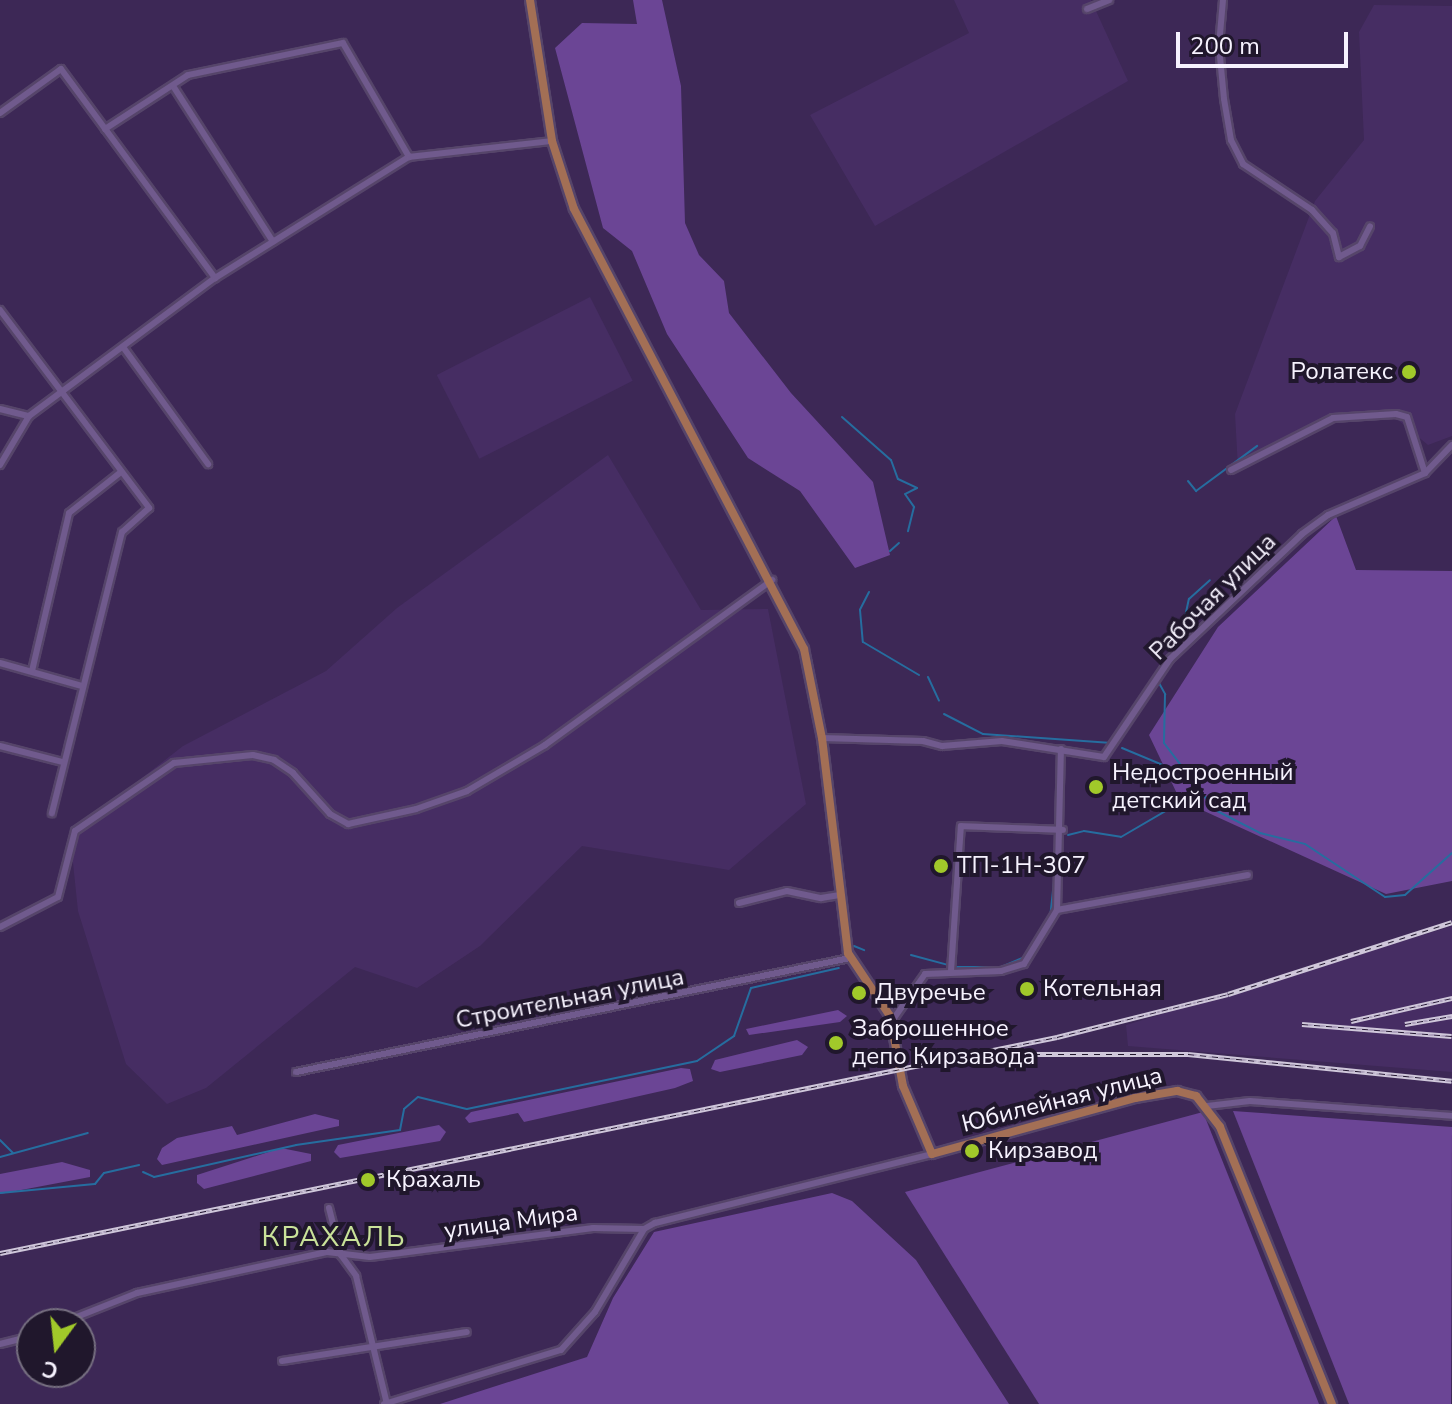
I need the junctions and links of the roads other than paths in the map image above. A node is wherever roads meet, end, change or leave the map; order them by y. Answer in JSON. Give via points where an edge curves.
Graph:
{"nodes":[{"id":1,"x":530,"y":0,"type":"edge"},
{"id":2,"x":1109,"y":0,"type":"edge"},
{"id":3,"x":1223,"y":0,"type":"edge"},
{"id":4,"x":1087,"y":9,"type":"dead end"},
{"id":5,"x":173,"y":86,"type":"junction"},
{"id":6,"x":0,"y":113,"type":"edge"},
{"id":7,"x":105,"y":129,"type":"junction"},
{"id":8,"x":552,"y":141,"type":"junction"},
{"id":9,"x":409,"y":157,"type":"junction"},
{"id":10,"x":1370,"y":226,"type":"dead end"},
{"id":11,"x":273,"y":242,"type":"junction"},
{"id":12,"x":215,"y":278,"type":"junction"},
{"id":13,"x":0,"y":310,"type":"edge"},
{"id":14,"x":123,"y":347,"type":"junction"},
{"id":15,"x":62,"y":394,"type":"junction"},
{"id":16,"x":0,"y":409,"type":"edge"},
{"id":17,"x":29,"y":416,"type":"junction"},
{"id":18,"x":1452,"y":445,"type":"edge"},
{"id":19,"x":208,"y":464,"type":"dead end"},
{"id":20,"x":0,"y":465,"type":"edge"},
{"id":21,"x":1231,"y":470,"type":"dead end"},
{"id":22,"x":121,"y":472,"type":"junction"},
{"id":23,"x":1425,"y":473,"type":"junction"},
{"id":24,"x":772,"y":580,"type":"junction"},
{"id":25,"x":0,"y":663,"type":"edge"},
{"id":26,"x":32,"y":671,"type":"junction"},
{"id":27,"x":82,"y":686,"type":"junction"},
{"id":28,"x":822,"y":738,"type":"junction"},
{"id":29,"x":0,"y":746,"type":"edge"},
{"id":30,"x":1061,"y":749,"type":"junction"},
{"id":31,"x":63,"y":762,"type":"junction"},
{"id":32,"x":52,"y":813,"type":"dead end"},
{"id":33,"x":1063,"y":830,"type":"junction"},
{"id":34,"x":1248,"y":875,"type":"dead end"},
{"id":35,"x":840,"y":895,"type":"junction"},
{"id":36,"x":739,"y":903,"type":"dead end"},
{"id":37,"x":1057,"y":910,"type":"junction"},
{"id":38,"x":0,"y":927,"type":"edge"},
{"id":39,"x":850,"y":958,"type":"junction"},
{"id":40,"x":951,"y":971,"type":"junction"},
{"id":41,"x":892,"y":1021,"type":"junction"},
{"id":42,"x":296,"y":1072,"type":"dead end"},
{"id":43,"x":1207,"y":1106,"type":"junction"},
{"id":44,"x":1452,"y":1116,"type":"edge"},
{"id":45,"x":932,"y":1154,"type":"junction"},
{"id":46,"x":329,"y":1208,"type":"dead end"},
{"id":47,"x":644,"y":1229,"type":"junction"},
{"id":48,"x":341,"y":1255,"type":"junction"},
{"id":49,"x":96,"y":1309,"type":"edge"},
{"id":50,"x":467,"y":1332,"type":"dead end"},
{"id":51,"x":372,"y":1344,"type":"junction"},
{"id":52,"x":282,"y":1361,"type":"dead end"},
{"id":53,"x":386,"y":1404,"type":"edge"},
{"id":54,"x":1332,"y":1404,"type":"edge"}],
"edges":[{"from":1,"to":8,"type":"main road"},
{"from":2,"to":4,"type":"street"},
{"from":3,"to":10,"type":"street","via":[[1219,46],[1224,99],[1231,140],[1243,164],[1312,210],[1333,233],[1339,257],[1360,246]]},
{"from":5,"to":7,"type":"street"},
{"from":5,"to":9,"type":"street","via":[[188,75],[343,43]]},
{"from":5,"to":11,"type":"street"},
{"from":6,"to":7,"type":"street","via":[[61,69]]},
{"from":7,"to":12,"type":"street"},
{"from":8,"to":9,"type":"street"},
{"from":8,"to":24,"type":"main road","via":[[589,245]]},
{"from":9,"to":11,"type":"street"},
{"from":11,"to":12,"type":"street"},
{"from":12,"to":14,"type":"street"},
{"from":13,"to":15,"type":"street"},
{"from":14,"to":15,"type":"street"},
{"from":14,"to":19,"type":"street"},
{"from":15,"to":17,"type":"street"},
{"from":15,"to":22,"type":"street"},
{"from":16,"to":17,"type":"street"},
{"from":17,"to":20,"type":"street"},
{"from":18,"to":23,"type":"street","name":"Рабочая улица"},
{"from":21,"to":23,"type":"street","via":[[1333,418],[1396,414],[1407,417]]},
{"from":22,"to":26,"type":"street","via":[[69,513]]},
{"from":22,"to":27,"type":"street","via":[[149,508],[122,532]]},
{"from":23,"to":30,"type":"street","name":"Рабочая улица","via":[[1328,515],[1302,534],[1170,659],[1110,754],[1096,757]]},
{"from":24,"to":28,"type":"main road","via":[[804,649]]},
{"from":24,"to":38,"type":"street","via":[[545,745],[467,791],[416,809],[348,824],[330,814],[274,760],[253,755],[174,763],[75,831],[58,897]]},
{"from":25,"to":26,"type":"street"},
{"from":26,"to":27,"type":"street"},
{"from":27,"to":31,"type":"street"},
{"from":28,"to":30,"type":"street","name":"Рабочая улица","via":[[942,746],[1002,741]]},
{"from":28,"to":35,"type":"main road"},
{"from":29,"to":31,"type":"street"},
{"from":30,"to":33,"type":"street"},
{"from":31,"to":32,"type":"street"},
{"from":33,"to":37,"type":"street"},
{"from":33,"to":40,"type":"street","via":[[961,826]]},
{"from":34,"to":37,"type":"street"},
{"from":35,"to":36,"type":"street","via":[[821,898],[787,891]]},
{"from":35,"to":39,"type":"main road"},
{"from":37,"to":40,"type":"street","via":[[1024,964],[1001,971]]},
{"from":39,"to":41,"type":"main road"},
{"from":39,"to":42,"type":"street","name":"Строительная улица"},
{"from":40,"to":41,"type":"street","via":[[916,980]]},
{"from":41,"to":45,"type":"main road","via":[[903,1086]]},
{"from":43,"to":44,"type":"street","via":[[1250,1101]]},
{"from":43,"to":45,"type":"main road","name":"Юбилейная улица","via":[[1196,1096],[1155,1094]]},
{"from":43,"to":54,"type":"main road"},
{"from":45,"to":47,"type":"street"},
{"from":46,"to":48,"type":"street"},
{"from":47,"to":48,"type":"street","name":"улица Мира","via":[[593,1228],[469,1248]]},
{"from":47,"to":53,"type":"street","via":[[595,1312],[561,1350]]},
{"from":48,"to":49,"type":"street","name":"улица Мира","via":[[327,1252],[137,1293]]},
{"from":48,"to":51,"type":"street","via":[[356,1276]]},
{"from":50,"to":51,"type":"street"},
{"from":51,"to":52,"type":"street"},
{"from":51,"to":53,"type":"street"}]}
